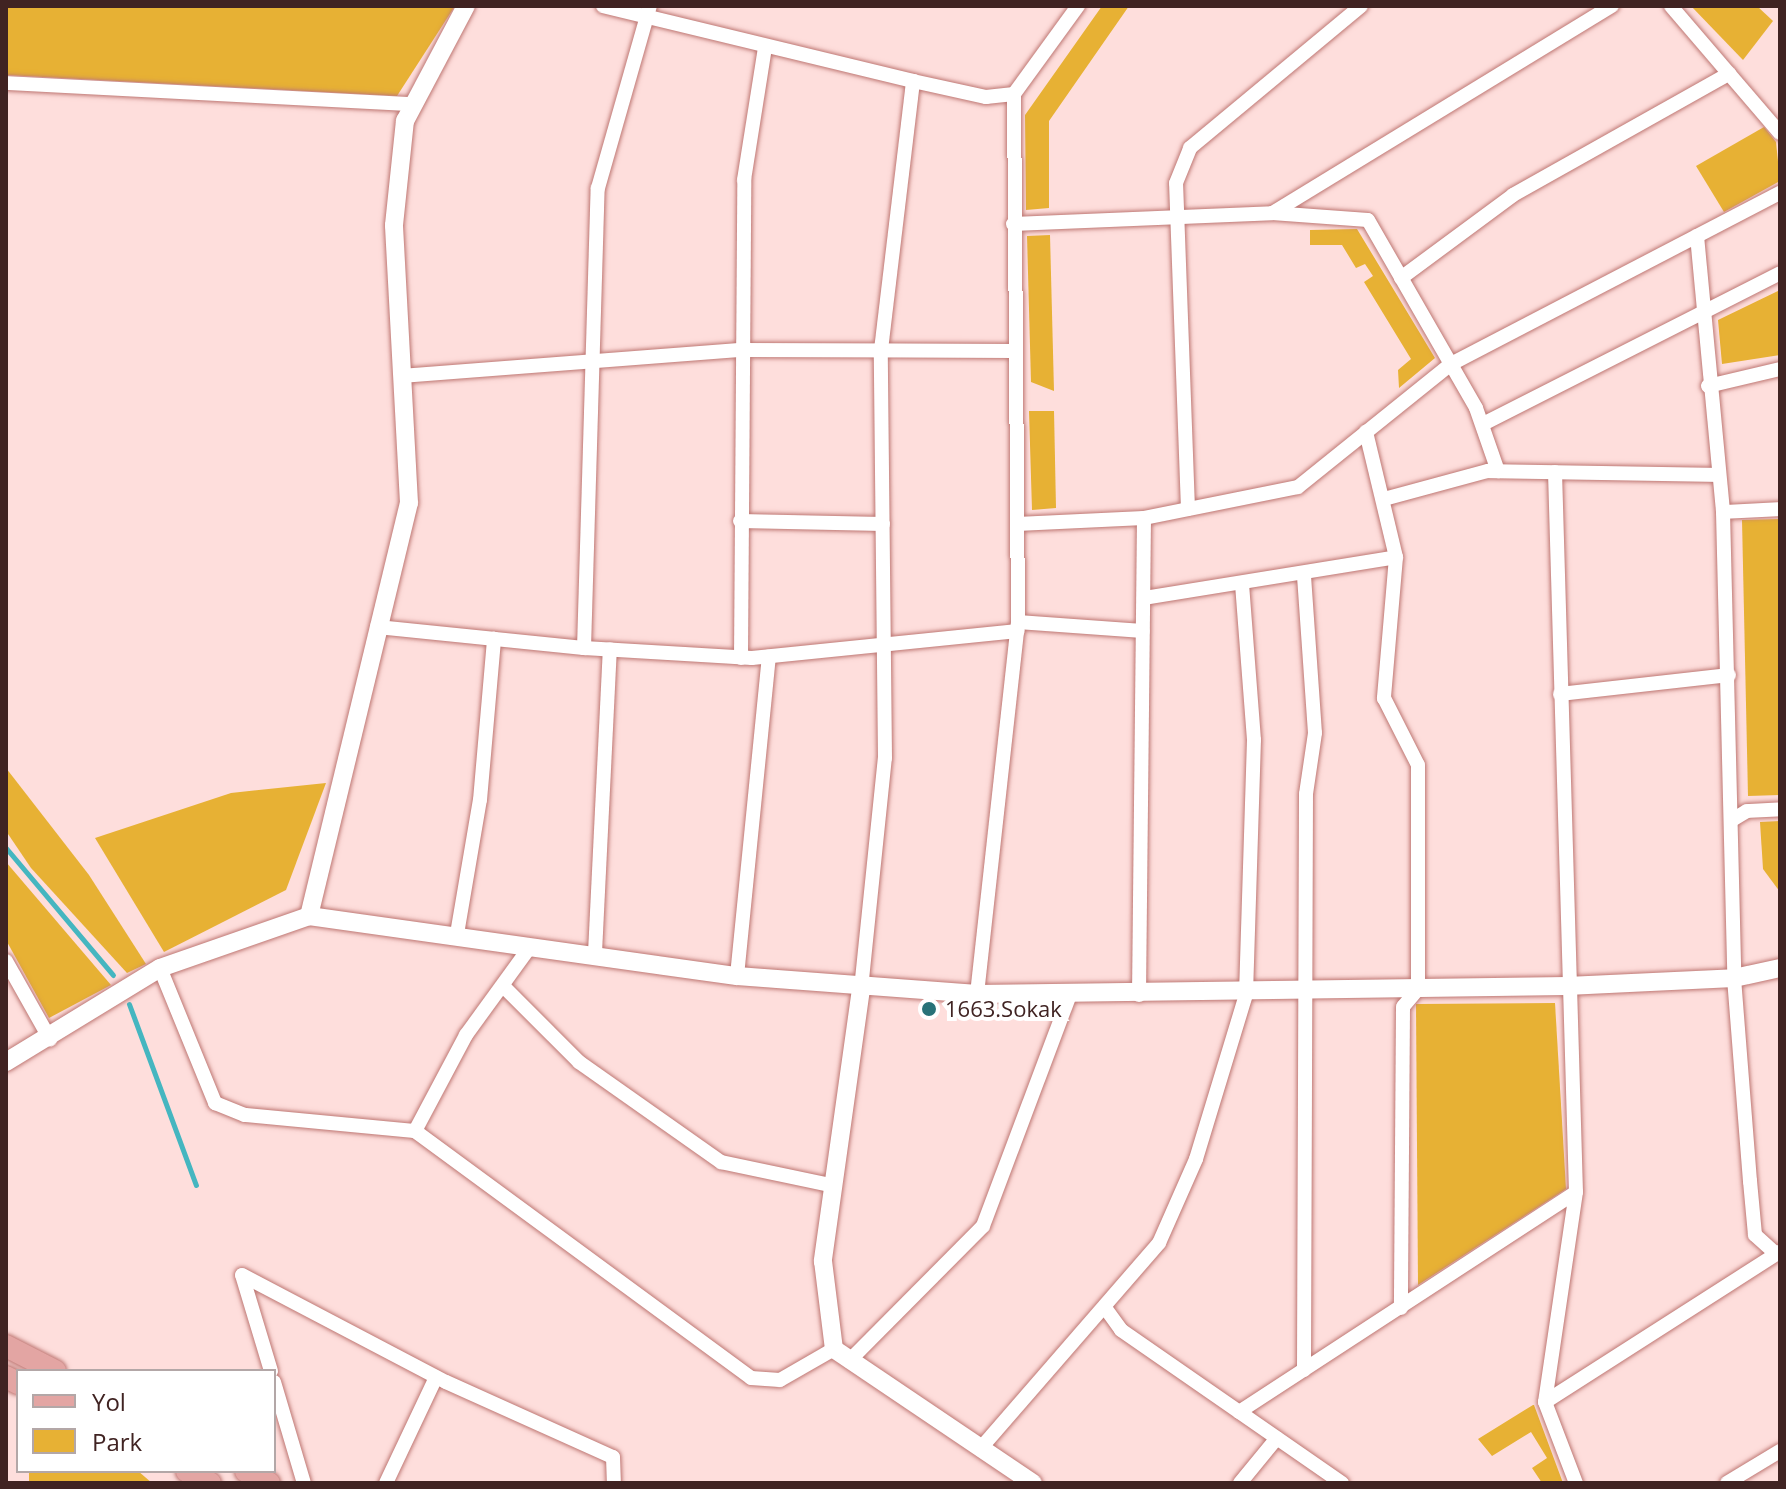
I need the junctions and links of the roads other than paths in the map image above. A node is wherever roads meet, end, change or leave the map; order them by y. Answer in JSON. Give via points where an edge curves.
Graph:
{"nodes":[{"id":1,"x":466,"y":6,"type":"edge"},
{"id":2,"x":603,"y":6,"type":"edge"},
{"id":3,"x":1078,"y":6,"type":"edge"},
{"id":4,"x":1361,"y":6,"type":"edge"},
{"id":5,"x":1612,"y":6,"type":"edge"},
{"id":6,"x":1671,"y":6,"type":"edge"},
{"id":7,"x":649,"y":12,"type":"edge"},
{"id":8,"x":765,"y":47,"type":"junction"},
{"id":9,"x":1729,"y":74,"type":"junction"},
{"id":10,"x":913,"y":81,"type":"junction"},
{"id":11,"x":6,"y":83,"type":"edge"},
{"id":12,"x":1014,"y":94,"type":"junction"},
{"id":13,"x":410,"y":104,"type":"junction"},
{"id":14,"x":1780,"y":133,"type":"edge"},
{"id":15,"x":1780,"y":193,"type":"edge"},
{"id":16,"x":1272,"y":213,"type":"junction"},
{"id":17,"x":1174,"y":217,"type":"junction"},
{"id":18,"x":1013,"y":224,"type":"junction"},
{"id":19,"x":1697,"y":236,"type":"junction"},
{"id":20,"x":1780,"y":273,"type":"edge"},
{"id":21,"x":1401,"y":278,"type":"junction"},
{"id":22,"x":1703,"y":312,"type":"junction"},
{"id":23,"x":739,"y":350,"type":"junction"},
{"id":24,"x":881,"y":350,"type":"junction"},
{"id":25,"x":1015,"y":351,"type":"junction"},
{"id":26,"x":588,"y":357,"type":"junction"},
{"id":27,"x":1451,"y":364,"type":"junction"},
{"id":28,"x":1780,"y":369,"type":"edge"},
{"id":29,"x":401,"y":376,"type":"junction"},
{"id":30,"x":1708,"y":386,"type":"junction"},
{"id":31,"x":1483,"y":424,"type":"junction"},
{"id":32,"x":1366,"y":432,"type":"junction"},
{"id":33,"x":1498,"y":471,"type":"junction"},
{"id":34,"x":1555,"y":472,"type":"junction"},
{"id":35,"x":1715,"y":475,"type":"junction"},
{"id":36,"x":1384,"y":499,"type":"junction"},
{"id":37,"x":1188,"y":509,"type":"junction"},
{"id":38,"x":1780,"y":509,"type":"edge"},
{"id":39,"x":1723,"y":512,"type":"junction"},
{"id":40,"x":1144,"y":518,"type":"junction"},
{"id":41,"x":740,"y":521,"type":"junction"},
{"id":42,"x":883,"y":524,"type":"junction"},
{"id":43,"x":1017,"y":524,"type":"junction"},
{"id":44,"x":1396,"y":557,"type":"junction"},
{"id":45,"x":1304,"y":576,"type":"junction"},
{"id":46,"x":1242,"y":584,"type":"junction"},
{"id":47,"x":1144,"y":598,"type":"junction"},
{"id":48,"x":377,"y":627,"type":"junction"},
{"id":49,"x":1018,"y":627,"type":"junction"},
{"id":50,"x":1143,"y":631,"type":"junction"},
{"id":51,"x":494,"y":639,"type":"junction"},
{"id":52,"x":584,"y":648,"type":"junction"},
{"id":53,"x":883,"y":648,"type":"junction"},
{"id":54,"x":610,"y":649,"type":"junction"},
{"id":55,"x":769,"y":657,"type":"junction"},
{"id":56,"x":741,"y":658,"type":"junction"},
{"id":57,"x":1729,"y":675,"type":"junction"},
{"id":58,"x":1560,"y":694,"type":"junction"},
{"id":59,"x":1780,"y":809,"type":"edge"},
{"id":60,"x":1732,"y":820,"type":"junction"},
{"id":61,"x":309,"y":916,"type":"junction"},
{"id":62,"x":457,"y":934,"type":"junction"},
{"id":63,"x":530,"y":947,"type":"junction"},
{"id":64,"x":595,"y":953,"type":"junction"},
{"id":65,"x":6,"y":961,"type":"edge"},
{"id":66,"x":160,"y":968,"type":"junction"},
{"id":67,"x":1780,"y":968,"type":"edge"},
{"id":68,"x":737,"y":976,"type":"junction"},
{"id":69,"x":1734,"y":978,"type":"junction"},
{"id":70,"x":1567,"y":986,"type":"junction"},
{"id":71,"x":504,"y":987,"type":"junction"},
{"id":72,"x":861,"y":989,"type":"junction"},
{"id":73,"x":1418,"y":989,"type":"junction"},
{"id":74,"x":1305,"y":993,"type":"junction"},
{"id":75,"x":977,"y":994,"type":"junction"},
{"id":76,"x":1070,"y":994,"type":"junction"},
{"id":77,"x":1246,"y":994,"type":"junction"},
{"id":78,"x":1139,"y":995,"type":"junction"},
{"id":79,"x":50,"y":1039,"type":"junction"},
{"id":80,"x":6,"y":1062,"type":"edge"},
{"id":81,"x":415,"y":1131,"type":"junction"},
{"id":82,"x":835,"y":1186,"type":"junction"},
{"id":83,"x":1576,"y":1192,"type":"junction"},
{"id":84,"x":1778,"y":1253,"type":"edge"},
{"id":85,"x":1401,"y":1308,"type":"junction"},
{"id":86,"x":1106,"y":1309,"type":"junction"},
{"id":87,"x":6,"y":1346,"type":"edge"},
{"id":88,"x":842,"y":1355,"type":"junction"},
{"id":89,"x":51,"y":1369,"type":"edge"},
{"id":90,"x":270,"y":1369,"type":"edge"},
{"id":91,"x":1304,"y":1370,"type":"junction"},
{"id":92,"x":436,"y":1377,"type":"junction"},
{"id":93,"x":276,"y":1389,"type":"edge"},
{"id":94,"x":1545,"y":1402,"type":"junction"},
{"id":95,"x":1239,"y":1412,"type":"junction"},
{"id":96,"x":1277,"y":1438,"type":"junction"},
{"id":97,"x":980,"y":1449,"type":"junction"},
{"id":98,"x":1780,"y":1451,"type":"edge"},
{"id":99,"x":191,"y":1473,"type":"edge"},
{"id":100,"x":250,"y":1473,"type":"edge"},
{"id":101,"x":210,"y":1483,"type":"edge"},
{"id":102,"x":269,"y":1483,"type":"edge"},
{"id":103,"x":304,"y":1483,"type":"edge"},
{"id":104,"x":386,"y":1483,"type":"edge"},
{"id":105,"x":614,"y":1483,"type":"edge"},
{"id":106,"x":1033,"y":1483,"type":"edge"},
{"id":107,"x":1240,"y":1483,"type":"edge"},
{"id":108,"x":1342,"y":1483,"type":"edge"},
{"id":109,"x":1576,"y":1483,"type":"edge"},
{"id":110,"x":1727,"y":1483,"type":"edge"}],
"edges":[{"from":1,"to":13,"type":"street"},
{"from":2,"to":7,"type":"street"},
{"from":3,"to":12,"type":"street"},
{"from":4,"to":17,"type":"street","via":[[1190,148],[1176,183]]},
{"from":5,"to":16,"type":"street"},
{"from":6,"to":9,"type":"street"},
{"from":7,"to":8,"type":"street"},
{"from":7,"to":26,"type":"street","via":[[598,188]]},
{"from":8,"to":10,"type":"street"},
{"from":8,"to":23,"type":"street","via":[[744,180]]},
{"from":9,"to":14,"type":"street"},
{"from":9,"to":21,"type":"street","via":[[1513,195]]},
{"from":10,"to":12,"type":"street","via":[[986,97]]},
{"from":10,"to":24,"type":"street"},
{"from":11,"to":13,"type":"street"},
{"from":12,"to":18,"type":"street"},
{"from":13,"to":29,"type":"street","via":[[394,225]]},
{"from":15,"to":19,"type":"street"},
{"from":16,"to":17,"type":"street"},
{"from":16,"to":21,"type":"street","via":[[1368,220]]},
{"from":17,"to":18,"type":"street"},
{"from":17,"to":37,"type":"street"},
{"from":18,"to":25,"type":"street"},
{"from":19,"to":22,"type":"street"},
{"from":19,"to":27,"type":"street"},
{"from":20,"to":22,"type":"street"},
{"from":21,"to":27,"type":"street"},
{"from":22,"to":30,"type":"street"},
{"from":22,"to":31,"type":"street"},
{"from":23,"to":24,"type":"street"},
{"from":23,"to":26,"type":"street"},
{"from":23,"to":41,"type":"street"},
{"from":24,"to":25,"type":"street"},
{"from":24,"to":42,"type":"street"},
{"from":25,"to":43,"type":"street"},
{"from":26,"to":29,"type":"street"},
{"from":26,"to":52,"type":"street"},
{"from":27,"to":31,"type":"street"},
{"from":27,"to":32,"type":"street"},
{"from":28,"to":30,"type":"street"},
{"from":29,"to":48,"type":"street","via":[[409,503]]},
{"from":30,"to":35,"type":"street"},
{"from":31,"to":33,"type":"street"},
{"from":32,"to":36,"type":"street"},
{"from":32,"to":37,"type":"street","via":[[1298,487]]},
{"from":33,"to":34,"type":"street"},
{"from":33,"to":36,"type":"street"},
{"from":34,"to":35,"type":"street"},
{"from":34,"to":58,"type":"street"},
{"from":35,"to":39,"type":"street"},
{"from":36,"to":44,"type":"street"},
{"from":37,"to":40,"type":"street"},
{"from":38,"to":39,"type":"street"},
{"from":39,"to":57,"type":"street"},
{"from":40,"to":43,"type":"street"},
{"from":40,"to":47,"type":"street"},
{"from":41,"to":42,"type":"street"},
{"from":41,"to":56,"type":"street"},
{"from":42,"to":53,"type":"street"},
{"from":43,"to":49,"type":"street"},
{"from":44,"to":45,"type":"street"},
{"from":44,"to":73,"type":"street","via":[[1384,698],[1418,765]]},
{"from":45,"to":46,"type":"street"},
{"from":45,"to":74,"type":"street","via":[[1315,733],[1306,794]]},
{"from":46,"to":47,"type":"street"},
{"from":46,"to":77,"type":"street","via":[[1254,740]]},
{"from":47,"to":50,"type":"street"},
{"from":48,"to":51,"type":"street"},
{"from":48,"to":61,"type":"street"},
{"from":49,"to":50,"type":"street"},
{"from":49,"to":53,"type":"street"},
{"from":49,"to":75,"type":"street"},
{"from":50,"to":78,"type":"street"},
{"from":51,"to":52,"type":"street"},
{"from":51,"to":62,"type":"street","via":[[480,800]]},
{"from":52,"to":54,"type":"street"},
{"from":53,"to":55,"type":"street"},
{"from":53,"to":72,"type":"street","via":[[885,758]]},
{"from":54,"to":56,"type":"street"},
{"from":54,"to":64,"type":"street"},
{"from":55,"to":56,"type":"street"},
{"from":55,"to":68,"type":"street"},
{"from":57,"to":58,"type":"street"},
{"from":57,"to":60,"type":"street"},
{"from":58,"to":70,"type":"street"},
{"from":59,"to":60,"type":"street","via":[[1747,811]]},
{"from":60,"to":69,"type":"street"},
{"from":61,"to":62,"type":"street"},
{"from":61,"to":66,"type":"street"},
{"from":62,"to":63,"type":"street"},
{"from":63,"to":64,"type":"street"},
{"from":63,"to":71,"type":"street"},
{"from":64,"to":68,"type":"street"},
{"from":65,"to":79,"type":"street"},
{"from":66,"to":79,"type":"street"},
{"from":66,"to":81,"type":"street","via":[[215,1103],[245,1115]]},
{"from":67,"to":69,"type":"street"},
{"from":68,"to":72,"type":"street"},
{"from":69,"to":70,"type":"street"},
{"from":69,"to":84,"type":"street","via":[[1755,1235]]},
{"from":70,"to":73,"type":"street"},
{"from":70,"to":83,"type":"street"},
{"from":71,"to":81,"type":"street","via":[[466,1035]]},
{"from":71,"to":82,"type":"street","via":[[579,1062],[721,1162]]},
{"from":72,"to":75,"type":"street"},
{"from":72,"to":82,"type":"street"},
{"from":73,"to":74,"type":"street"},
{"from":73,"to":85,"type":"street","via":[[1403,1007]]},
{"from":74,"to":77,"type":"street"},
{"from":74,"to":91,"type":"street"},
{"from":75,"to":76,"type":"street"},
{"from":76,"to":78,"type":"street"},
{"from":76,"to":88,"type":"street","via":[[983,1226]]},
{"from":77,"to":78,"type":"street"},
{"from":77,"to":86,"type":"street","via":[[1196,1159],[1159,1243]]},
{"from":79,"to":80,"type":"street"},
{"from":81,"to":88,"type":"street","via":[[751,1378],[780,1380]]},
{"from":82,"to":88,"type":"street","via":[[823,1261]]},
{"from":83,"to":85,"type":"street"},
{"from":83,"to":94,"type":"street"},
{"from":84,"to":94,"type":"street"},
{"from":85,"to":91,"type":"street"},
{"from":86,"to":95,"type":"street","via":[[1121,1330]]},
{"from":86,"to":97,"type":"street"},
{"from":87,"to":89,"type":"main road"},
{"from":88,"to":97,"type":"street"},
{"from":90,"to":92,"type":"street","via":[[242,1275]]},
{"from":91,"to":95,"type":"street"},
{"from":92,"to":104,"type":"street"},
{"from":92,"to":105,"type":"street","via":[[613,1457]]},
{"from":93,"to":103,"type":"street"},
{"from":94,"to":109,"type":"street"},
{"from":95,"to":96,"type":"street"},
{"from":96,"to":107,"type":"street"},
{"from":96,"to":108,"type":"street"},
{"from":97,"to":106,"type":"street"},
{"from":98,"to":110,"type":"street"},
{"from":99,"to":101,"type":"main road"},
{"from":100,"to":102,"type":"main road"}]}
